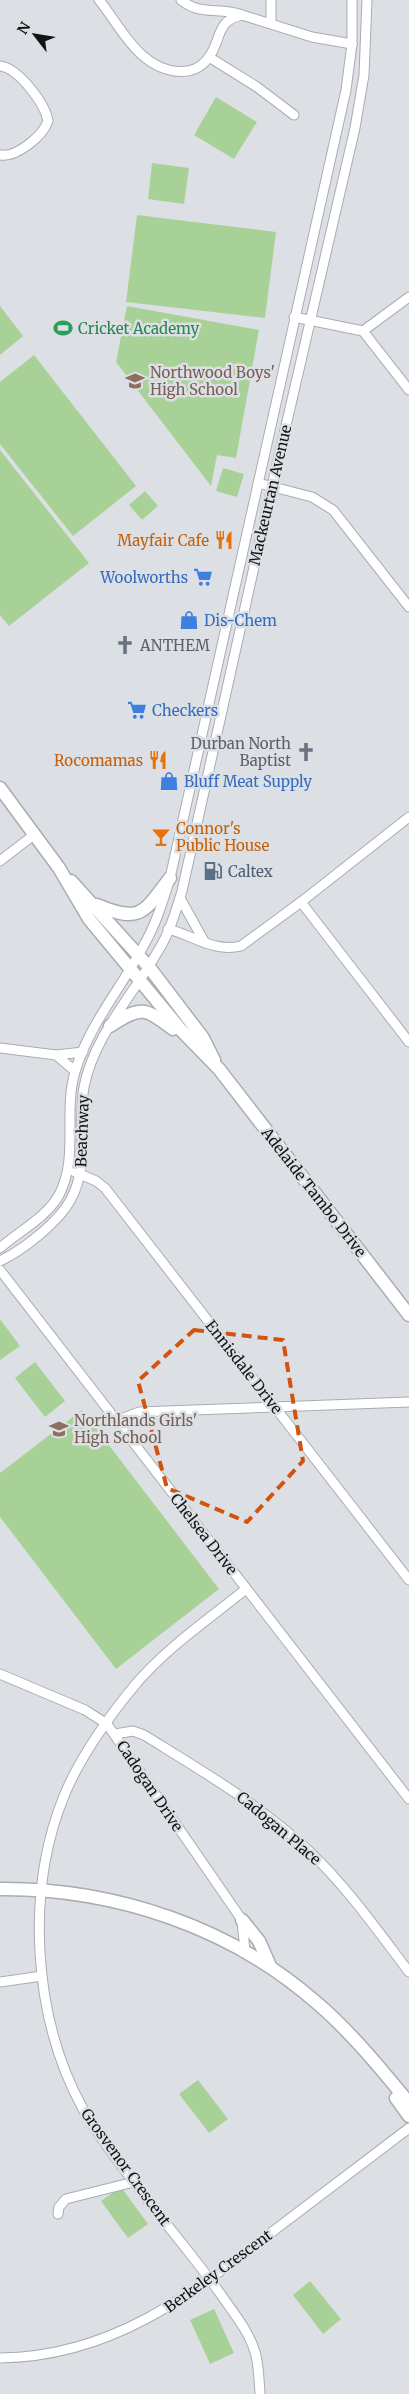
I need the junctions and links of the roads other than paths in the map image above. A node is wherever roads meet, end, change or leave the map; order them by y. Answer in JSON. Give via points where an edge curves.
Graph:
{"nodes":[{"id":1,"x":99,"y":0,"type":"edge"},
{"id":2,"x":181,"y":0,"type":"edge"},
{"id":3,"x":271,"y":0,"type":"edge"},
{"id":4,"x":352,"y":0,"type":"edge"},
{"id":5,"x":367,"y":0,"type":"edge"},
{"id":6,"x":242,"y":15,"type":"junction"},
{"id":7,"x":271,"y":22,"type":"junction"},
{"id":8,"x":352,"y":44,"type":"junction"},
{"id":9,"x":209,"y":57,"type":"junction"},
{"id":10,"x":0,"y":66,"type":"edge"},
{"id":11,"x":294,"y":115,"type":"dead end"},
{"id":12,"x":0,"y":155,"type":"edge"},
{"id":13,"x":409,"y":297,"type":"edge"},
{"id":14,"x":294,"y":317,"type":"junction"},
{"id":15,"x":311,"y":321,"type":"junction"},
{"id":16,"x":363,"y":331,"type":"junction"},
{"id":17,"x":409,"y":390,"type":"edge"},
{"id":18,"x":258,"y":483,"type":"junction"},
{"id":19,"x":272,"y":486,"type":"junction"},
{"id":20,"x":409,"y":607,"type":"edge"},
{"id":21,"x":0,"y":788,"type":"edge"},
{"id":22,"x":407,"y":821,"type":"edge"},
{"id":23,"x":182,"y":822,"type":"junction"},
{"id":24,"x":197,"y":826,"type":"junction"},
{"id":25,"x":35,"y":834,"type":"junction"},
{"id":26,"x":0,"y":861,"type":"edge"},
{"id":27,"x":59,"y":868,"type":"junction"},
{"id":28,"x":170,"y":878,"type":"junction"},
{"id":29,"x":180,"y":898,"type":"junction"},
{"id":30,"x":301,"y":902,"type":"junction"},
{"id":31,"x":92,"y":903,"type":"junction"},
{"id":32,"x":168,"y":929,"type":"junction"},
{"id":33,"x":206,"y":943,"type":"junction"},
{"id":34,"x":139,"y":955,"type":"junction"},
{"id":35,"x":149,"y":967,"type":"junction"},
{"id":36,"x":130,"y":970,"type":"junction"},
{"id":37,"x":140,"y":981,"type":"junction"},
{"id":38,"x":110,"y":1026,"type":"junction"},
{"id":39,"x":409,"y":1042,"type":"edge"},
{"id":40,"x":194,"y":1044,"type":"junction"},
{"id":41,"x":0,"y":1048,"type":"edge"},
{"id":42,"x":83,"y":1052,"type":"junction"},
{"id":43,"x":56,"y":1055,"type":"junction"},
{"id":44,"x":219,"y":1070,"type":"junction"},
{"id":45,"x":75,"y":1071,"type":"junction"},
{"id":46,"x":68,"y":1170,"type":"junction"},
{"id":47,"x":81,"y":1173,"type":"junction"},
{"id":48,"x":0,"y":1248,"type":"edge"},
{"id":49,"x":0,"y":1261,"type":"edge"},
{"id":50,"x":0,"y":1270,"type":"edge"},
{"id":51,"x":409,"y":1315,"type":"edge"},
{"id":52,"x":409,"y":1402,"type":"edge"},
{"id":53,"x":275,"y":1407,"type":"junction"},
{"id":54,"x":116,"y":1421,"type":"junction"},
{"id":55,"x":409,"y":1580,"type":"edge"},
{"id":56,"x":246,"y":1589,"type":"junction"},
{"id":57,"x":0,"y":1674,"type":"edge"},
{"id":58,"x":107,"y":1724,"type":"junction"},
{"id":59,"x":115,"y":1734,"type":"junction"},
{"id":60,"x":409,"y":1798,"type":"edge"},
{"id":61,"x":0,"y":1890,"type":"edge"},
{"id":62,"x":42,"y":1890,"type":"junction"},
{"id":63,"x":242,"y":1920,"type":"junction"},
{"id":64,"x":245,"y":1951,"type":"junction"},
{"id":65,"x":270,"y":1966,"type":"junction"},
{"id":66,"x":409,"y":1972,"type":"edge"},
{"id":67,"x":42,"y":1976,"type":"junction"},
{"id":68,"x":0,"y":1982,"type":"edge"},
{"id":69,"x":371,"y":2060,"type":"junction"},
{"id":70,"x":409,"y":2103,"type":"edge"},
{"id":71,"x":409,"y":2116,"type":"edge"},
{"id":72,"x":409,"y":2128,"type":"edge"},
{"id":73,"x":134,"y":2182,"type":"junction"},
{"id":74,"x":58,"y":2214,"type":"dead end"},
{"id":75,"x":211,"y":2280,"type":"junction"},
{"id":76,"x":0,"y":2358,"type":"edge"},
{"id":77,"x":260,"y":2394,"type":"edge"}],
"edges":[{"from":1,"to":9,"type":"street","via":[[141,54],[151,61],[184,73]]},
{"from":2,"to":6,"type":"street","via":[[203,11]]},
{"from":3,"to":7,"type":"street"},
{"from":4,"to":8,"type":"street","name":"Mackeurtan Avenue"},
{"from":5,"to":15,"type":"street","name":"Mackeurtan Avenue","via":[[367,44],[361,93]]},
{"from":6,"to":7,"type":"street"},
{"from":6,"to":9,"type":"street","via":[[225,23]]},
{"from":7,"to":8,"type":"street","via":[[326,41]]},
{"from":8,"to":14,"type":"street","name":"Mackeurtan Avenue","via":[[346,90]]},
{"from":9,"to":11,"type":"street"},
{"from":10,"to":12,"type":"street","via":[[19,76],[44,107],[48,120],[41,133],[15,152],[8,156]]},
{"from":13,"to":16,"type":"street"},
{"from":14,"to":15,"type":"street"},
{"from":14,"to":18,"type":"street","name":"Mackeurtan Avenue"},
{"from":15,"to":16,"type":"street"},
{"from":15,"to":19,"type":"street","name":"Mackeurtan Avenue"},
{"from":16,"to":17,"type":"street"},
{"from":18,"to":19,"type":"street"},
{"from":18,"to":23,"type":"street","name":"Mackeurtan Avenue"},
{"from":19,"to":20,"type":"street","via":[[312,497],[333,510]]},
{"from":19,"to":24,"type":"street","name":"Mackeurtan Avenue"},
{"from":21,"to":25,"type":"street","name":"Adelaide Tambo Drive"},
{"from":22,"to":30,"type":"street"},
{"from":23,"to":24,"type":"street"},
{"from":23,"to":28,"type":"street","name":"Mackeurtan Avenue"},
{"from":24,"to":29,"type":"street","name":"Mackeurtan Avenue"},
{"from":25,"to":26,"type":"street"},
{"from":25,"to":27,"type":"street","name":"Adelaide Tambo Drive"},
{"from":27,"to":31,"type":"street","name":"Adelaide Tambo Drive"},
{"from":27,"to":36,"type":"street","name":"Adelaide Tambo Drive","via":[[89,919]]},
{"from":28,"to":31,"type":"street","via":[[148,908],[134,914],[122,915]]},
{"from":28,"to":34,"type":"street","name":"Mackeurtan Avenue"},
{"from":29,"to":32,"type":"street","name":"Mackeurtan Avenue"},
{"from":29,"to":33,"type":"street"},
{"from":30,"to":33,"type":"street","via":[[241,946],[221,948]]},
{"from":30,"to":39,"type":"street"},
{"from":31,"to":34,"type":"street","name":"Adelaide Tambo Drive"},
{"from":32,"to":33,"type":"street"},
{"from":32,"to":35,"type":"street","name":"Mackeurtan Avenue"},
{"from":34,"to":35,"type":"street","name":"Adelaide Tambo Drive"},
{"from":34,"to":36,"type":"street","name":"Mackeurtan Avenue"},
{"from":35,"to":37,"type":"street","name":"Mackeurtan Avenue"},
{"from":35,"to":44,"type":"street","name":"Adelaide Tambo Drive","via":[[203,1038]]},
{"from":36,"to":37,"type":"street","name":"Adelaide Tambo Drive"},
{"from":36,"to":42,"type":"street","name":"Beachway"},
{"from":37,"to":38,"type":"street","name":"Beachway"},
{"from":37,"to":40,"type":"street","name":"Adelaide Tambo Drive"},
{"from":38,"to":40,"type":"street","via":[[138,1011],[150,1011]]},
{"from":38,"to":47,"type":"street","name":"Beachway","via":[[98,1048],[84,1088]]},
{"from":40,"to":44,"type":"street","name":"Adelaide Tambo Drive"},
{"from":41,"to":43,"type":"street"},
{"from":42,"to":43,"type":"street"},
{"from":42,"to":45,"type":"street","name":"Beachway"},
{"from":43,"to":45,"type":"street"},
{"from":44,"to":51,"type":"street","name":"Adelaide Tambo Drive"},
{"from":45,"to":46,"type":"street","name":"Beachway","via":[[70,1106]]},
{"from":46,"to":47,"type":"street","name":"Ennisdale Drive"},
{"from":46,"to":48,"type":"street","name":"Beachway","via":[[65,1183],[49,1208]]},
{"from":47,"to":49,"type":"street","name":"Beachway","via":[[70,1201],[60,1215]]},
{"from":47,"to":53,"type":"street","name":"Ennisdale Drive","via":[[104,1188]]},
{"from":50,"to":54,"type":"street","name":"Chelsea Drive"},
{"from":52,"to":53,"type":"street"},
{"from":53,"to":54,"type":"street","via":[[140,1412]]},
{"from":53,"to":55,"type":"street","name":"Ennisdale Drive"},
{"from":54,"to":56,"type":"street","name":"Chelsea Drive"},
{"from":56,"to":58,"type":"street","name":"Grosvenor Crescent","via":[[147,1672]]},
{"from":56,"to":60,"type":"street","name":"Chelsea Drive"},
{"from":57,"to":58,"type":"street","name":"Cadogan Drive","via":[[85,1710]]},
{"from":58,"to":59,"type":"street","name":"Cadogan Drive"},
{"from":58,"to":62,"type":"street","name":"Grosvenor Crescent","via":[[77,1767],[64,1796],[55,1822]]},
{"from":59,"to":63,"type":"street","name":"Cadogan Drive"},
{"from":59,"to":66,"type":"street","name":"Cadogan Place","via":[[132,1731],[144,1735],[229,1787],[266,1814],[334,1878]]},
{"from":61,"to":62,"type":"street"},
{"from":62,"to":64,"type":"street","via":[[96,1897],[151,1911]]},
{"from":62,"to":67,"type":"street","name":"Grosvenor Crescent","via":[[39,1951]]},
{"from":63,"to":64,"type":"street","name":"Cadogan Drive"},
{"from":63,"to":65,"type":"street","via":[[259,1942]]},
{"from":64,"to":65,"type":"street"},
{"from":65,"to":69,"type":"street","via":[[318,2003]]},
{"from":67,"to":68,"type":"street"},
{"from":67,"to":73,"type":"street","name":"Grosvenor Crescent","via":[[58,2046],[82,2107]]},
{"from":69,"to":70,"type":"street"},
{"from":69,"to":71,"type":"street"},
{"from":72,"to":75,"type":"street","name":"Berkeley Crescent"},
{"from":73,"to":74,"type":"street","via":[[66,2199]]},
{"from":73,"to":75,"type":"street","name":"Grosvenor Crescent"},
{"from":75,"to":76,"type":"street","name":"Berkeley Crescent","via":[[154,2316],[111,2336],[58,2351]]},
{"from":75,"to":77,"type":"street","name":"Grosvenor Crescent","via":[[250,2338]]}]}
